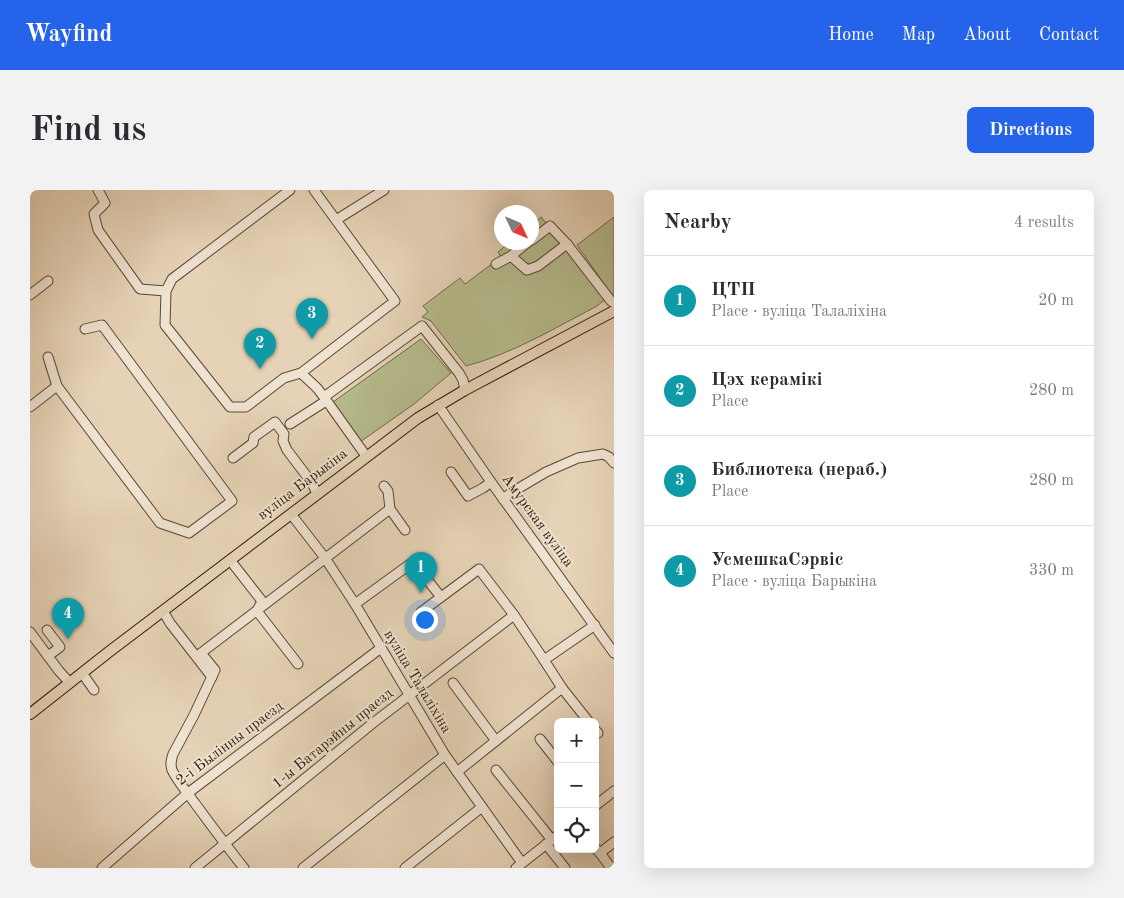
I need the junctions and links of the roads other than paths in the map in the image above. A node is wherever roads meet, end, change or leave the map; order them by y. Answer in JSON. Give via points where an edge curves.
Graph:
{"nodes":[{"id":1,"x":290,"y":190,"type":"edge"},
{"id":2,"x":314,"y":190,"type":"edge"},
{"id":3,"x":384,"y":190,"type":"edge"},
{"id":4,"x":100,"y":191,"type":"edge"},
{"id":5,"x":336,"y":220,"type":"junction"},
{"id":6,"x":539,"y":235,"type":"edge"},
{"id":7,"x":567,"y":244,"type":"junction"},
{"id":8,"x":518,"y":250,"type":"edge"},
{"id":9,"x":511,"y":256,"type":"junction"},
{"id":10,"x":496,"y":264,"type":"dead end"},
{"id":11,"x":48,"y":281,"type":"dead end"},
{"id":12,"x":166,"y":291,"type":"junction"},
{"id":13,"x":30,"y":295,"type":"edge"},
{"id":14,"x":614,"y":303,"type":"edge"},
{"id":15,"x":614,"y":311,"type":"edge"},
{"id":16,"x":85,"y":329,"type":"dead end"},
{"id":17,"x":48,"y":357,"type":"dead end"},
{"id":18,"x":301,"y":373,"type":"junction"},
{"id":19,"x":57,"y":386,"type":"junction"},
{"id":20,"x":465,"y":390,"type":"junction"},
{"id":21,"x":325,"y":399,"type":"junction"},
{"id":22,"x":438,"y":405,"type":"junction"},
{"id":23,"x":30,"y":407,"type":"edge"},
{"id":24,"x":290,"y":424,"type":"dead end"},
{"id":25,"x":366,"y":456,"type":"junction"},
{"id":26,"x":233,"y":458,"type":"dead end"},
{"id":27,"x":614,"y":463,"type":"edge"},
{"id":28,"x":452,"y":472,"type":"dead end"},
{"id":29,"x":491,"y":482,"type":"junction"},
{"id":30,"x":384,"y":486,"type":"dead end"},
{"id":31,"x":317,"y":494,"type":"junction"},
{"id":32,"x":504,"y":499,"type":"junction"},
{"id":33,"x":390,"y":510,"type":"junction"},
{"id":34,"x":291,"y":514,"type":"junction"},
{"id":35,"x":405,"y":530,"type":"dead end"},
{"id":36,"x":325,"y":558,"type":"junction"},
{"id":37,"x":230,"y":560,"type":"junction"},
{"id":38,"x":441,"y":597,"type":"junction"},
{"id":39,"x":355,"y":604,"type":"junction"},
{"id":40,"x":257,"y":611,"type":"junction"},
{"id":41,"x":163,"y":612,"type":"junction"},
{"id":42,"x":420,"y":612,"type":"dead end"},
{"id":43,"x":514,"y":615,"type":"junction"},
{"id":44,"x":595,"y":625,"type":"junction"},
{"id":45,"x":47,"y":630,"type":"dead end"},
{"id":46,"x":30,"y":632,"type":"edge"},
{"id":47,"x":380,"y":648,"type":"junction"},
{"id":48,"x":614,"y":653,"type":"edge"},
{"id":49,"x":48,"y":656,"type":"junction"},
{"id":50,"x":544,"y":660,"type":"junction"},
{"id":51,"x":298,"y":664,"type":"dead end"},
{"id":52,"x":82,"y":673,"type":"junction"},
{"id":53,"x":212,"y":677,"type":"junction"},
{"id":54,"x":70,"y":683,"type":"junction"},
{"id":55,"x":453,"y":683,"type":"dead end"},
{"id":56,"x":562,"y":688,"type":"junction"},
{"id":57,"x":94,"y":690,"type":"dead end"},
{"id":58,"x":409,"y":696,"type":"junction"},
{"id":59,"x":30,"y":714,"type":"edge"},
{"id":60,"x":586,"y":718,"type":"edge"},
{"id":61,"x":540,"y":739,"type":"dead end"},
{"id":62,"x":496,"y":741,"type":"junction"},
{"id":63,"x":445,"y":755,"type":"junction"},
{"id":64,"x":554,"y":757,"type":"edge"},
{"id":65,"x":496,"y":770,"type":"dead end"},
{"id":66,"x":457,"y":772,"type":"junction"},
{"id":67,"x":614,"y":791,"type":"edge"},
{"id":68,"x":188,"y":793,"type":"junction"},
{"id":69,"x":599,"y":803,"type":"edge"},
{"id":70,"x":482,"y":806,"type":"junction"},
{"id":71,"x":552,"y":840,"type":"edge"},
{"id":72,"x":614,"y":842,"type":"edge"},
{"id":73,"x":224,"y":844,"type":"junction"},
{"id":74,"x":599,"y":850,"type":"edge"},
{"id":75,"x":599,"y":852,"type":"edge"},
{"id":76,"x":519,"y":865,"type":"edge"},
{"id":77,"x":102,"y":868,"type":"edge"},
{"id":78,"x":195,"y":868,"type":"edge"},
{"id":79,"x":244,"y":868,"type":"edge"},
{"id":80,"x":303,"y":868,"type":"edge"},
{"id":81,"x":405,"y":868,"type":"edge"},
{"id":82,"x":565,"y":868,"type":"edge"},
{"id":83,"x":611,"y":868,"type":"edge"}],
"edges":[{"from":1,"to":12,"type":"street","via":[[172,279]]},
{"from":2,"to":5,"type":"street"},
{"from":3,"to":5,"type":"street"},
{"from":4,"to":12,"type":"street","via":[[105,202],[94,214],[98,230],[140,290]]},
{"from":5,"to":18,"type":"street","via":[[395,301]]},
{"from":6,"to":7,"type":"street","via":[[550,226]]},
{"from":7,"to":9,"type":"street","via":[[538,266],[527,270]]},
{"from":7,"to":14,"type":"street"},
{"from":8,"to":9,"type":"street"},
{"from":9,"to":10,"type":"street"},
{"from":11,"to":13,"type":"street"},
{"from":12,"to":18,"type":"street","via":[[166,325],[230,407],[246,406],[284,378]]},
{"from":15,"to":20,"type":"main road","name":"вуліца Барыкіна"},
{"from":16,"to":19,"type":"street","via":[[102,325],[232,501],[189,533],[160,524]]},
{"from":17,"to":19,"type":"street"},
{"from":18,"to":21,"type":"street"},
{"from":19,"to":23,"type":"street"},
{"from":20,"to":21,"type":"street","via":[[459,373],[422,326]]},
{"from":20,"to":22,"type":"main road","name":"вуліца Барыкіна"},
{"from":21,"to":24,"type":"street"},
{"from":21,"to":25,"type":"street"},
{"from":22,"to":25,"type":"main road","name":"вуліца Барыкіна"},
{"from":22,"to":29,"type":"street","name":"Амурская вуліца"},
{"from":25,"to":31,"type":"main road","name":"вуліца Барыкіна"},
{"from":26,"to":31,"type":"street","via":[[275,422],[284,434],[287,450]]},
{"from":27,"to":32,"type":"street","via":[[603,454],[578,458],[546,472]]},
{"from":28,"to":29,"type":"street","via":[[468,496]]},
{"from":29,"to":32,"type":"street","name":"Амурская вуліца"},
{"from":30,"to":33,"type":"street","via":[[388,491]]},
{"from":31,"to":34,"type":"main road","name":"вуліца Барыкіна"},
{"from":32,"to":44,"type":"street","name":"Амурская вуліца"},
{"from":33,"to":35,"type":"street"},
{"from":33,"to":36,"type":"street"},
{"from":34,"to":36,"type":"street","name":"вуліца Талаліхіна"},
{"from":34,"to":37,"type":"main road","name":"вуліца Барыкіна"},
{"from":36,"to":39,"type":"street","name":"вуліца Талаліхіна"},
{"from":36,"to":40,"type":"street"},
{"from":37,"to":40,"type":"street","via":[[262,601]]},
{"from":37,"to":41,"type":"main road","name":"вуліца Барыкіна"},
{"from":38,"to":39,"type":"street","via":[[413,562]]},
{"from":38,"to":42,"type":"street"},
{"from":38,"to":43,"type":"street","via":[[479,569]]},
{"from":39,"to":47,"type":"street","name":"вуліца Талаліхіна"},
{"from":40,"to":51,"type":"street"},
{"from":40,"to":53,"type":"street","via":[[201,652],[215,670]]},
{"from":41,"to":52,"type":"main road","name":"вуліца Барыкіна"},
{"from":41,"to":53,"type":"street"},
{"from":43,"to":50,"type":"street"},
{"from":43,"to":58,"type":"street","name":"1-ы Батарэйны праезд"},
{"from":44,"to":48,"type":"street","name":"Амурская вуліца"},
{"from":44,"to":50,"type":"street"},
{"from":45,"to":49,"type":"street","via":[[60,647]]},
{"from":46,"to":49,"type":"street"},
{"from":47,"to":58,"type":"street","name":"вуліца Талаліхіна"},
{"from":47,"to":68,"type":"street","name":"2-і Былінны праезд"},
{"from":49,"to":54,"type":"street"},
{"from":50,"to":56,"type":"street"},
{"from":52,"to":54,"type":"main road","name":"вуліца Барыкіна"},
{"from":52,"to":57,"type":"street"},
{"from":53,"to":68,"type":"street","via":[[171,762],[173,771]]},
{"from":54,"to":59,"type":"main road","name":"вуліца Барыкіна"},
{"from":55,"to":62,"type":"street"},
{"from":56,"to":60,"type":"street"},
{"from":56,"to":62,"type":"street"},
{"from":58,"to":63,"type":"street","name":"вуліца Талаліхіна"},
{"from":58,"to":73,"type":"street","name":"1-ы Батарэйны праезд"},
{"from":61,"to":64,"type":"street"},
{"from":62,"to":66,"type":"street"},
{"from":63,"to":66,"type":"street","name":"вуліца Талаліхіна"},
{"from":63,"to":80,"type":"street"},
{"from":65,"to":71,"type":"street"},
{"from":66,"to":70,"type":"street","name":"вуліца Талаліхіна"},
{"from":67,"to":69,"type":"street"},
{"from":68,"to":73,"type":"street"},
{"from":68,"to":77,"type":"street","name":"2-і Былінны праезд"},
{"from":70,"to":76,"type":"street","name":"вуліца Талаліхіна"},
{"from":70,"to":81,"type":"street"},
{"from":71,"to":76,"type":"street"},
{"from":71,"to":82,"type":"street"},
{"from":72,"to":74,"type":"street"},
{"from":73,"to":78,"type":"street","name":"1-ы Батарэйны праезд"},
{"from":73,"to":79,"type":"street"},
{"from":75,"to":83,"type":"street"}]}
